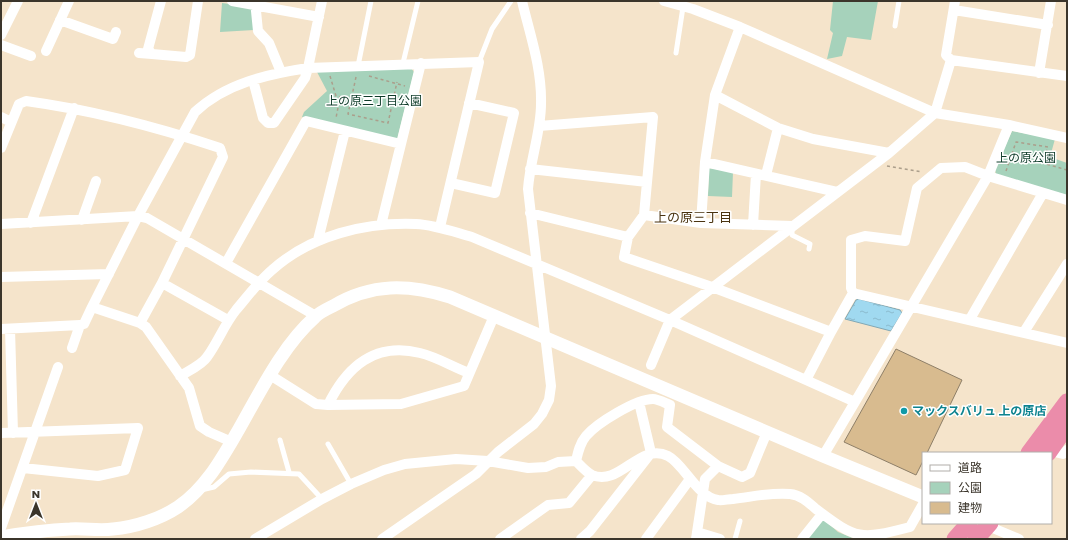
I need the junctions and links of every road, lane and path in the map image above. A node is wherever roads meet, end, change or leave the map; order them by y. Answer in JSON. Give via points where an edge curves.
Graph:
{"nodes":[{"id":1,"x":18,"y":1,"type":"edge"},
{"id":2,"x":69,"y":1,"type":"edge"},
{"id":3,"x":160,"y":1,"type":"edge"},
{"id":4,"x":198,"y":1,"type":"edge"},
{"id":5,"x":232,"y":1,"type":"edge"},
{"id":6,"x":322,"y":1,"type":"edge"},
{"id":7,"x":371,"y":1,"type":"edge"},
{"id":8,"x":418,"y":1,"type":"edge"},
{"id":9,"x":511,"y":1,"type":"edge"},
{"id":10,"x":522,"y":1,"type":"edge"},
{"id":11,"x":664,"y":1,"type":"edge"},
{"id":12,"x":899,"y":1,"type":"edge"},
{"id":13,"x":1051,"y":1,"type":"edge"},
{"id":14,"x":255,"y":3,"type":"edge"},
{"id":15,"x":955,"y":5,"type":"edge"},
{"id":16,"x":691,"y":6,"type":"edge"},
{"id":17,"x":319,"y":17,"type":"junction"},
{"id":18,"x":60,"y":20,"type":"junction"},
{"id":19,"x":1048,"y":25,"type":"junction"},
{"id":20,"x":895,"y":26,"type":"dead end"},
{"id":21,"x":740,"y":27,"type":"junction"},
{"id":22,"x":1,"y":35,"type":"edge"},
{"id":23,"x":113,"y":39,"type":"dead end"},
{"id":24,"x":1,"y":45,"type":"edge"},
{"id":25,"x":46,"y":51,"type":"dead end"},
{"id":26,"x":139,"y":53,"type":"dead end"},
{"id":27,"x":676,"y":53,"type":"dead end"},
{"id":28,"x":152,"y":54,"type":"junction"},
{"id":29,"x":31,"y":56,"type":"dead end"},
{"id":30,"x":951,"y":60,"type":"junction"},
{"id":31,"x":479,"y":62,"type":"junction"},
{"id":32,"x":421,"y":63,"type":"junction"},
{"id":33,"x":403,"y":64,"type":"junction"},
{"id":34,"x":327,"y":67,"type":"junction"},
{"id":35,"x":308,"y":68,"type":"junction"},
{"id":36,"x":357,"y":69,"type":"junction"},
{"id":37,"x":281,"y":72,"type":"junction"},
{"id":38,"x":1039,"y":72,"type":"junction"},
{"id":39,"x":1067,"y":76,"type":"edge"},
{"id":40,"x":254,"y":80,"type":"junction"},
{"id":41,"x":397,"y":82,"type":"junction"},
{"id":42,"x":413,"y":95,"type":"junction"},
{"id":43,"x":715,"y":95,"type":"junction"},
{"id":44,"x":340,"y":96,"type":"junction"},
{"id":45,"x":351,"y":98,"type":"junction"},
{"id":46,"x":469,"y":103,"type":"junction"},
{"id":47,"x":74,"y":108,"type":"junction"},
{"id":48,"x":935,"y":113,"type":"junction"},
{"id":49,"x":337,"y":115,"type":"dead end"},
{"id":50,"x":1,"y":117,"type":"edge"},
{"id":51,"x":11,"y":122,"type":"junction"},
{"id":52,"x":1009,"y":125,"type":"junction"},
{"id":53,"x":539,"y":126,"type":"junction"},
{"id":54,"x":778,"y":128,"type":"junction"},
{"id":55,"x":345,"y":131,"type":"junction"},
{"id":56,"x":183,"y":136,"type":"junction"},
{"id":57,"x":1067,"y":138,"type":"edge"},
{"id":58,"x":402,"y":144,"type":"junction"},
{"id":59,"x":1,"y":148,"type":"edge"},
{"id":60,"x":889,"y":153,"type":"junction"},
{"id":61,"x":706,"y":162,"type":"junction"},
{"id":62,"x":875,"y":164,"type":"junction"},
{"id":63,"x":530,"y":169,"type":"junction"},
{"id":64,"x":1067,"y":170,"type":"edge"},
{"id":65,"x":910,"y":171,"type":"dead end"},
{"id":66,"x":1012,"y":173,"type":"dead end"},
{"id":67,"x":761,"y":175,"type":"junction"},
{"id":68,"x":988,"y":176,"type":"junction"},
{"id":69,"x":96,"y":181,"type":"dead end"},
{"id":70,"x":647,"y":182,"type":"junction"},
{"id":71,"x":451,"y":183,"type":"junction"},
{"id":72,"x":837,"y":192,"type":"junction"},
{"id":73,"x":1043,"y":193,"type":"junction"},
{"id":74,"x":1067,"y":200,"type":"edge"},
{"id":75,"x":530,"y":213,"type":"junction"},
{"id":76,"x":138,"y":216,"type":"junction"},
{"id":77,"x":644,"y":216,"type":"junction"},
{"id":78,"x":82,"y":220,"type":"junction"},
{"id":79,"x":31,"y":223,"type":"junction"},
{"id":80,"x":701,"y":223,"type":"junction"},
{"id":81,"x":1,"y":224,"type":"edge"},
{"id":82,"x":382,"y":225,"type":"junction"},
{"id":83,"x":753,"y":225,"type":"junction"},
{"id":84,"x":792,"y":226,"type":"junction"},
{"id":85,"x":440,"y":227,"type":"junction"},
{"id":86,"x":628,"y":237,"type":"junction"},
{"id":87,"x":182,"y":239,"type":"junction"},
{"id":88,"x":318,"y":240,"type":"junction"},
{"id":89,"x":809,"y":248,"type":"dead end"},
{"id":90,"x":226,"y":263,"type":"junction"},
{"id":91,"x":536,"y":263,"type":"junction"},
{"id":92,"x":1067,"y":264,"type":"edge"},
{"id":93,"x":109,"y":274,"type":"junction"},
{"id":94,"x":1,"y":277,"type":"edge"},
{"id":95,"x":162,"y":283,"type":"junction"},
{"id":96,"x":258,"y":283,"type":"junction"},
{"id":97,"x":712,"y":287,"type":"junction"},
{"id":98,"x":853,"y":293,"type":"junction"},
{"id":99,"x":912,"y":306,"type":"junction"},
{"id":100,"x":92,"y":307,"type":"junction"},
{"id":101,"x":316,"y":316,"type":"junction"},
{"id":102,"x":494,"y":316,"type":"junction"},
{"id":103,"x":970,"y":319,"type":"junction"},
{"id":104,"x":228,"y":320,"type":"junction"},
{"id":105,"x":670,"y":320,"type":"junction"},
{"id":106,"x":140,"y":323,"type":"junction"},
{"id":107,"x":80,"y":325,"type":"junction"},
{"id":108,"x":5,"y":329,"type":"edge"},
{"id":109,"x":831,"y":332,"type":"junction"},
{"id":110,"x":1024,"y":332,"type":"junction"},
{"id":111,"x":546,"y":338,"type":"junction"},
{"id":112,"x":1067,"y":343,"type":"edge"},
{"id":113,"x":72,"y":348,"type":"dead end"},
{"id":114,"x":651,"y":365,"type":"dead end"},
{"id":115,"x":58,"y":367,"type":"dead end"},
{"id":116,"x":469,"y":373,"type":"junction"},
{"id":117,"x":270,"y":375,"type":"junction"},
{"id":118,"x":180,"y":376,"type":"junction"},
{"id":119,"x":806,"y":380,"type":"junction"},
{"id":120,"x":639,"y":402,"type":"junction"},
{"id":121,"x":855,"y":402,"type":"junction"},
{"id":122,"x":1067,"y":402,"type":"edge"},
{"id":123,"x":328,"y":405,"type":"junction"},
{"id":124,"x":1067,"y":426,"type":"edge"},
{"id":125,"x":14,"y":432,"type":"junction"},
{"id":126,"x":34,"y":432,"type":"junction"},
{"id":127,"x":767,"y":432,"type":"junction"},
{"id":128,"x":1,"y":433,"type":"edge"},
{"id":129,"x":280,"y":440,"type":"dead end"},
{"id":130,"x":232,"y":442,"type":"junction"},
{"id":131,"x":328,"y":444,"type":"dead end"},
{"id":132,"x":1067,"y":450,"type":"edge"},
{"id":133,"x":1030,"y":452,"type":"edge"},
{"id":134,"x":1049,"y":452,"type":"edge"},
{"id":135,"x":1052,"y":452,"type":"edge"},
{"id":136,"x":651,"y":453,"type":"junction"},
{"id":137,"x":823,"y":456,"type":"junction"},
{"id":138,"x":488,"y":461,"type":"junction"},
{"id":139,"x":576,"y":461,"type":"junction"},
{"id":140,"x":718,"y":466,"type":"junction"},
{"id":141,"x":23,"y":468,"type":"junction"},
{"id":142,"x":289,"y":472,"type":"junction"},
{"id":143,"x":592,"y":475,"type":"junction"},
{"id":144,"x":690,"y":479,"type":"junction"},
{"id":145,"x":351,"y":484,"type":"junction"},
{"id":146,"x":200,"y":490,"type":"junction"},
{"id":147,"x":703,"y":492,"type":"junction"},
{"id":148,"x":922,"y":497,"type":"edge"},
{"id":149,"x":322,"y":499,"type":"junction"},
{"id":150,"x":922,"y":506,"type":"edge"},
{"id":151,"x":822,"y":514,"type":"junction"},
{"id":152,"x":740,"y":521,"type":"dead end"},
{"id":153,"x":968,"y":524,"type":"edge"},
{"id":154,"x":986,"y":524,"type":"edge"},
{"id":155,"x":1,"y":528,"type":"edge"},
{"id":156,"x":696,"y":535,"type":"edge"},
{"id":157,"x":390,"y":536,"type":"edge"},
{"id":158,"x":1,"y":537,"type":"edge"},
{"id":159,"x":261,"y":537,"type":"edge"},
{"id":160,"x":382,"y":539,"type":"edge"},
{"id":161,"x":500,"y":539,"type":"edge"},
{"id":162,"x":581,"y":539,"type":"edge"},
{"id":163,"x":646,"y":539,"type":"edge"},
{"id":164,"x":720,"y":539,"type":"edge"},
{"id":165,"x":735,"y":539,"type":"edge"},
{"id":166,"x":802,"y":539,"type":"edge"},
{"id":167,"x":955,"y":539,"type":"edge"},
{"id":168,"x":976,"y":539,"type":"edge"},
{"id":169,"x":1019,"y":539,"type":"edge"}],
"edges":[{"from":1,"to":22,"type":"street"},
{"from":2,"to":18,"type":"street"},
{"from":3,"to":28,"type":"street","via":[[148,49]]},
{"from":4,"to":28,"type":"street","via":[[190,55],[186,57]]},
{"from":5,"to":14,"type":"street"},
{"from":6,"to":17,"type":"street"},
{"from":7,"to":36,"type":"lane"},
{"from":8,"to":33,"type":"lane"},
{"from":9,"to":31,"type":"lane","via":[[492,30]]},
{"from":10,"to":53,"type":"street","via":[[541,77]]},
{"from":11,"to":16,"type":"street"},
{"from":12,"to":20,"type":"lane"},
{"from":13,"to":19,"type":"street"},
{"from":14,"to":17,"type":"street"},
{"from":14,"to":37,"type":"street","via":[[258,31],[269,43]]},
{"from":15,"to":19,"type":"street"},
{"from":15,"to":30,"type":"street","via":[[946,55]]},
{"from":16,"to":21,"type":"street"},
{"from":16,"to":27,"type":"lane"},
{"from":17,"to":35,"type":"street"},
{"from":18,"to":23,"type":"street"},
{"from":18,"to":25,"type":"street"},
{"from":19,"to":38,"type":"street"},
{"from":21,"to":43,"type":"street"},
{"from":21,"to":48,"type":"street"},
{"from":24,"to":29,"type":"street"},
{"from":26,"to":28,"type":"street"},
{"from":30,"to":38,"type":"street"},
{"from":30,"to":48,"type":"street"},
{"from":31,"to":32,"type":"street"},
{"from":31,"to":46,"type":"street"},
{"from":32,"to":33,"type":"street"},
{"from":32,"to":42,"type":"street"},
{"from":33,"to":36,"type":"street"},
{"from":34,"to":35,"type":"street"},
{"from":34,"to":36,"type":"street"},
{"from":34,"to":44,"type":"path","via":[[336,96]]},
{"from":35,"to":37,"type":"street"},
{"from":35,"to":40,"type":"street","via":[[306,78],[274,123],[268,123],[263,118]]},
{"from":36,"to":41,"type":"path"},
{"from":36,"to":45,"type":"path"},
{"from":37,"to":40,"type":"street"},
{"from":38,"to":39,"type":"street"},
{"from":40,"to":56,"type":"street","via":[[226,89],[209,99],[195,112]]},
{"from":41,"to":42,"type":"path","via":[[405,84],[403,92]]},
{"from":41,"to":45,"type":"path","via":[[388,123],[348,114]]},
{"from":42,"to":58,"type":"street"},
{"from":43,"to":54,"type":"street"},
{"from":43,"to":61,"type":"street"},
{"from":44,"to":45,"type":"path"},
{"from":44,"to":49,"type":"path"},
{"from":46,"to":71,"type":"street"},
{"from":46,"to":71,"type":"street","via":[[514,113],[496,193]]},
{"from":47,"to":51,"type":"street","via":[[26,101],[19,104]]},
{"from":47,"to":56,"type":"street"},
{"from":47,"to":79,"type":"street"},
{"from":48,"to":52,"type":"street"},
{"from":48,"to":60,"type":"street"},
{"from":50,"to":51,"type":"street"},
{"from":51,"to":59,"type":"street"},
{"from":52,"to":57,"type":"street"},
{"from":52,"to":68,"type":"street"},
{"from":53,"to":63,"type":"street"},
{"from":53,"to":70,"type":"street","via":[[653,117]]},
{"from":54,"to":60,"type":"street","via":[[813,139]]},
{"from":54,"to":67,"type":"street"},
{"from":55,"to":58,"type":"street"},
{"from":55,"to":88,"type":"street"},
{"from":55,"to":90,"type":"street","via":[[306,121]]},
{"from":56,"to":76,"type":"street"},
{"from":56,"to":87,"type":"street","via":[[220,148],[224,157]]},
{"from":58,"to":82,"type":"street"},
{"from":60,"to":62,"type":"street"},
{"from":61,"to":67,"type":"street"},
{"from":61,"to":80,"type":"street"},
{"from":62,"to":65,"type":"path"},
{"from":62,"to":72,"type":"street"},
{"from":63,"to":70,"type":"street"},
{"from":63,"to":75,"type":"street"},
{"from":64,"to":66,"type":"path","via":[[1043,163],[1048,147],[1016,142],[1006,171]]},
{"from":67,"to":72,"type":"street"},
{"from":67,"to":83,"type":"street"},
{"from":68,"to":73,"type":"street"},
{"from":68,"to":98,"type":"street","via":[[965,167],[941,168],[917,188],[905,241],[865,236],[851,240]]},
{"from":68,"to":99,"type":"street"},
{"from":69,"to":78,"type":"street"},
{"from":70,"to":77,"type":"street"},
{"from":71,"to":85,"type":"street"},
{"from":72,"to":84,"type":"street"},
{"from":73,"to":74,"type":"street"},
{"from":73,"to":103,"type":"street"},
{"from":75,"to":86,"type":"street"},
{"from":75,"to":91,"type":"street"},
{"from":76,"to":78,"type":"street"},
{"from":76,"to":87,"type":"street"},
{"from":76,"to":93,"type":"street"},
{"from":77,"to":80,"type":"street"},
{"from":77,"to":86,"type":"street"},
{"from":78,"to":79,"type":"street"},
{"from":79,"to":81,"type":"street"},
{"from":80,"to":83,"type":"street"},
{"from":82,"to":85,"type":"street","via":[[417,224]]},
{"from":82,"to":88,"type":"street","via":[[349,230]]},
{"from":83,"to":84,"type":"street"},
{"from":84,"to":89,"type":"lane","via":[[792,235],[810,244]]},
{"from":84,"to":97,"type":"street"},
{"from":85,"to":91,"type":"street"},
{"from":86,"to":97,"type":"street","via":[[624,257]]},
{"from":87,"to":90,"type":"street"},
{"from":87,"to":95,"type":"street"},
{"from":88,"to":96,"type":"street","via":[[291,255]]},
{"from":90,"to":96,"type":"street"},
{"from":91,"to":105,"type":"street"},
{"from":91,"to":111,"type":"street"},
{"from":92,"to":110,"type":"street"},
{"from":93,"to":94,"type":"street"},
{"from":93,"to":100,"type":"street"},
{"from":95,"to":104,"type":"street"},
{"from":95,"to":106,"type":"street"},
{"from":96,"to":101,"type":"street"},
{"from":96,"to":104,"type":"street"},
{"from":97,"to":105,"type":"street"},
{"from":97,"to":109,"type":"street"},
{"from":98,"to":99,"type":"street"},
{"from":98,"to":109,"type":"street"},
{"from":99,"to":103,"type":"street"},
{"from":99,"to":121,"type":"street"},
{"from":100,"to":106,"type":"street"},
{"from":100,"to":107,"type":"street","via":[[84,324]]},
{"from":101,"to":102,"type":"street","via":[[358,294],[405,287],[450,296]]},
{"from":101,"to":117,"type":"street"},
{"from":102,"to":111,"type":"street"},
{"from":102,"to":116,"type":"street"},
{"from":103,"to":110,"type":"street"},
{"from":104,"to":118,"type":"street","via":[[207,358]]},
{"from":105,"to":114,"type":"street"},
{"from":105,"to":119,"type":"street"},
{"from":106,"to":118,"type":"street","via":[[146,327]]},
{"from":107,"to":108,"type":"street"},
{"from":107,"to":113,"type":"street"},
{"from":108,"to":125,"type":"street"},
{"from":109,"to":119,"type":"street"},
{"from":110,"to":112,"type":"street"},
{"from":111,"to":127,"type":"street"},
{"from":111,"to":138,"type":"street","via":[[551,386],[549,400],[534,424]]},
{"from":115,"to":126,"type":"street"},
{"from":116,"to":123,"type":"street","via":[[464,386],[401,404]]},
{"from":116,"to":123,"type":"street","via":[[421,353],[402,350],[385,352],[358,363],[342,380]]},
{"from":117,"to":123,"type":"street","via":[[316,404]]},
{"from":117,"to":130,"type":"street"},
{"from":118,"to":130,"type":"street","via":[[189,388],[200,426]]},
{"from":119,"to":121,"type":"street"},
{"from":120,"to":136,"type":"street"},
{"from":120,"to":139,"type":"street","via":[[619,411],[586,436]]},
{"from":120,"to":140,"type":"street","via":[[653,399],[670,405],[667,427]]},
{"from":121,"to":137,"type":"street"},
{"from":122,"to":133,"type":"highway"},
{"from":124,"to":134,"type":"highway"},
{"from":125,"to":126,"type":"street"},
{"from":125,"to":128,"type":"street"},
{"from":126,"to":141,"type":"street"},
{"from":126,"to":141,"type":"street","via":[[138,428],[126,470],[98,476]]},
{"from":127,"to":137,"type":"street"},
{"from":127,"to":140,"type":"street","via":[[750,473],[742,477]]},
{"from":129,"to":142,"type":"lane"},
{"from":130,"to":146,"type":"street"},
{"from":131,"to":145,"type":"lane"},
{"from":132,"to":135,"type":"street","via":[[1063,454]]},
{"from":136,"to":143,"type":"street","via":[[616,473]]},
{"from":136,"to":144,"type":"street","via":[[669,456]]},
{"from":136,"to":162,"type":"street"},
{"from":137,"to":148,"type":"street"},
{"from":138,"to":139,"type":"street","via":[[528,468]]},
{"from":138,"to":145,"type":"street","via":[[456,459],[405,464]]},
{"from":138,"to":157,"type":"street","via":[[476,474]]},
{"from":139,"to":143,"type":"street"},
{"from":140,"to":147,"type":"street","via":[[705,479]]},
{"from":141,"to":155,"type":"street"},
{"from":142,"to":146,"type":"lane","via":[[229,474],[214,487]]},
{"from":142,"to":149,"type":"lane","via":[[300,474]]},
{"from":143,"to":161,"type":"street","via":[[569,503],[548,505]]},
{"from":144,"to":147,"type":"street"},
{"from":144,"to":163,"type":"street"},
{"from":145,"to":149,"type":"street"},
{"from":146,"to":158,"type":"street","via":[[165,514],[132,526],[37,531]]},
{"from":147,"to":151,"type":"street","via":[[717,500],[792,494],[804,499]]},
{"from":147,"to":156,"type":"street"},
{"from":149,"to":159,"type":"street"},
{"from":150,"to":151,"type":"street","via":[[910,528],[876,536],[858,537],[840,529]]},
{"from":151,"to":166,"type":"street"},
{"from":152,"to":165,"type":"lane"},
{"from":153,"to":167,"type":"highway"},
{"from":154,"to":168,"type":"highway"},
{"from":154,"to":169,"type":"street"},
{"from":156,"to":164,"type":"street"},
{"from":157,"to":160,"type":"street"}]}
